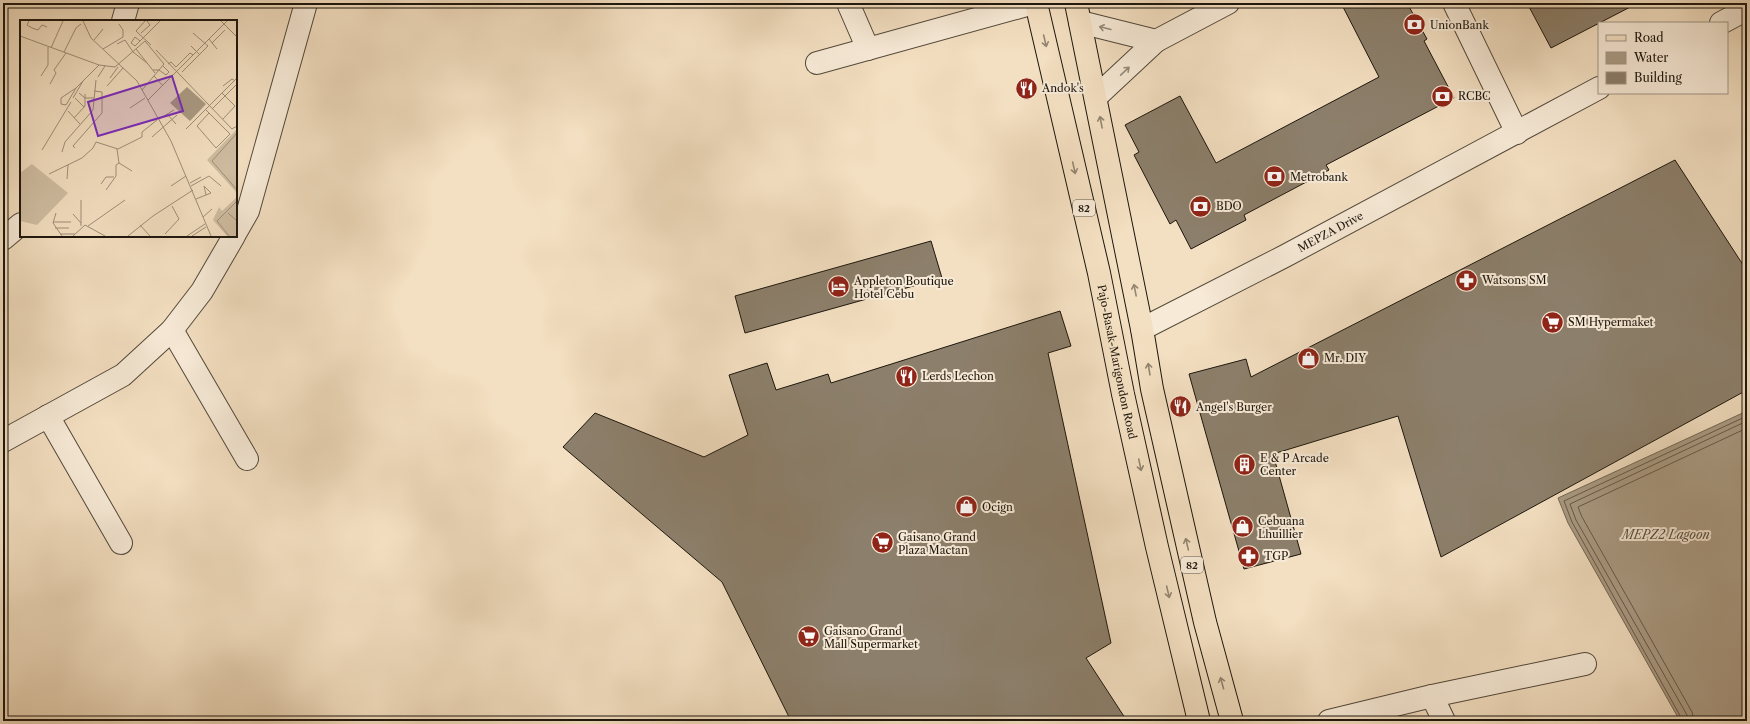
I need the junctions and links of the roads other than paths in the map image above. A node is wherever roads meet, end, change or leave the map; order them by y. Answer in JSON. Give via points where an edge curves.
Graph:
{"nodes":[{"id":1,"x":128,"y":3,"type":"edge"},
{"id":2,"x":306,"y":3,"type":"edge"},
{"id":3,"x":848,"y":3,"type":"edge"},
{"id":4,"x":1035,"y":3,"type":"edge"},
{"id":5,"x":1228,"y":3,"type":"edge"},
{"id":6,"x":1454,"y":3,"type":"edge"},
{"id":7,"x":1747,"y":9,"type":"edge"},
{"id":8,"x":1078,"y":13,"type":"edge"},
{"id":9,"x":123,"y":20,"type":"edge"},
{"id":10,"x":1723,"y":22,"type":"edge"},
{"id":11,"x":1156,"y":41,"type":"junction"},
{"id":12,"x":868,"y":49,"type":"junction"},
{"id":13,"x":817,"y":63,"type":"dead end"},
{"id":14,"x":1598,"y":89,"type":"edge"},
{"id":15,"x":1096,"y":97,"type":"junction"},
{"id":16,"x":1517,"y":133,"type":"junction"},
{"id":17,"x":20,"y":225,"type":"edge"},
{"id":18,"x":237,"y":230,"type":"edge"},
{"id":19,"x":233,"y":237,"type":"edge"},
{"id":20,"x":3,"y":239,"type":"edge"},
{"id":21,"x":1142,"y":329,"type":"junction"},
{"id":22,"x":172,"y":330,"type":"junction"},
{"id":23,"x":48,"y":416,"type":"junction"},
{"id":24,"x":3,"y":440,"type":"edge"},
{"id":25,"x":247,"y":459,"type":"dead end"},
{"id":26,"x":121,"y":543,"type":"dead end"},
{"id":27,"x":1585,"y":664,"type":"dead end"},
{"id":28,"x":1432,"y":696,"type":"junction"},
{"id":29,"x":1198,"y":721,"type":"edge"},
{"id":30,"x":1232,"y":721,"type":"edge"},
{"id":31,"x":1329,"y":721,"type":"edge"},
{"id":32,"x":1444,"y":721,"type":"edge"}],
"edges":[{"from":1,"to":9,"type":"street"},
{"from":2,"to":18,"type":"street","via":[[248,211]]},
{"from":3,"to":12,"type":"street"},
{"from":4,"to":12,"type":"street"},
{"from":4,"to":29,"type":"main road","name":"Pajo-Basak-Marigondon Road","number":"82","one_way":true,"via":[[1099,274],[1123,394]]},
{"from":5,"to":11,"type":"street"},
{"from":6,"to":16,"type":"street"},
{"from":7,"to":10,"type":"street"},
{"from":11,"to":8,"type":"street","one_way":true},
{"from":8,"to":15,"type":"main road","number":"82"},
{"from":15,"to":11,"type":"street","one_way":true},
{"from":12,"to":13,"type":"street"},
{"from":14,"to":16,"type":"street","name":"MEPZA Drive"},
{"from":21,"to":15,"type":"main road","number":"82","one_way":true},
{"from":16,"to":21,"type":"street","name":"MEPZA Drive"},
{"from":17,"to":20,"type":"street"},
{"from":19,"to":22,"type":"street","via":[[202,291]]},
{"from":30,"to":21,"type":"main road","number":"82","one_way":true,"via":[[1196,581],[1152,389]]},
{"from":22,"to":23,"type":"street","via":[[123,376]]},
{"from":22,"to":25,"type":"street"},
{"from":23,"to":24,"type":"street"},
{"from":23,"to":26,"type":"street"},
{"from":27,"to":28,"type":"street"},
{"from":28,"to":31,"type":"street"},
{"from":28,"to":32,"type":"street"}]}
